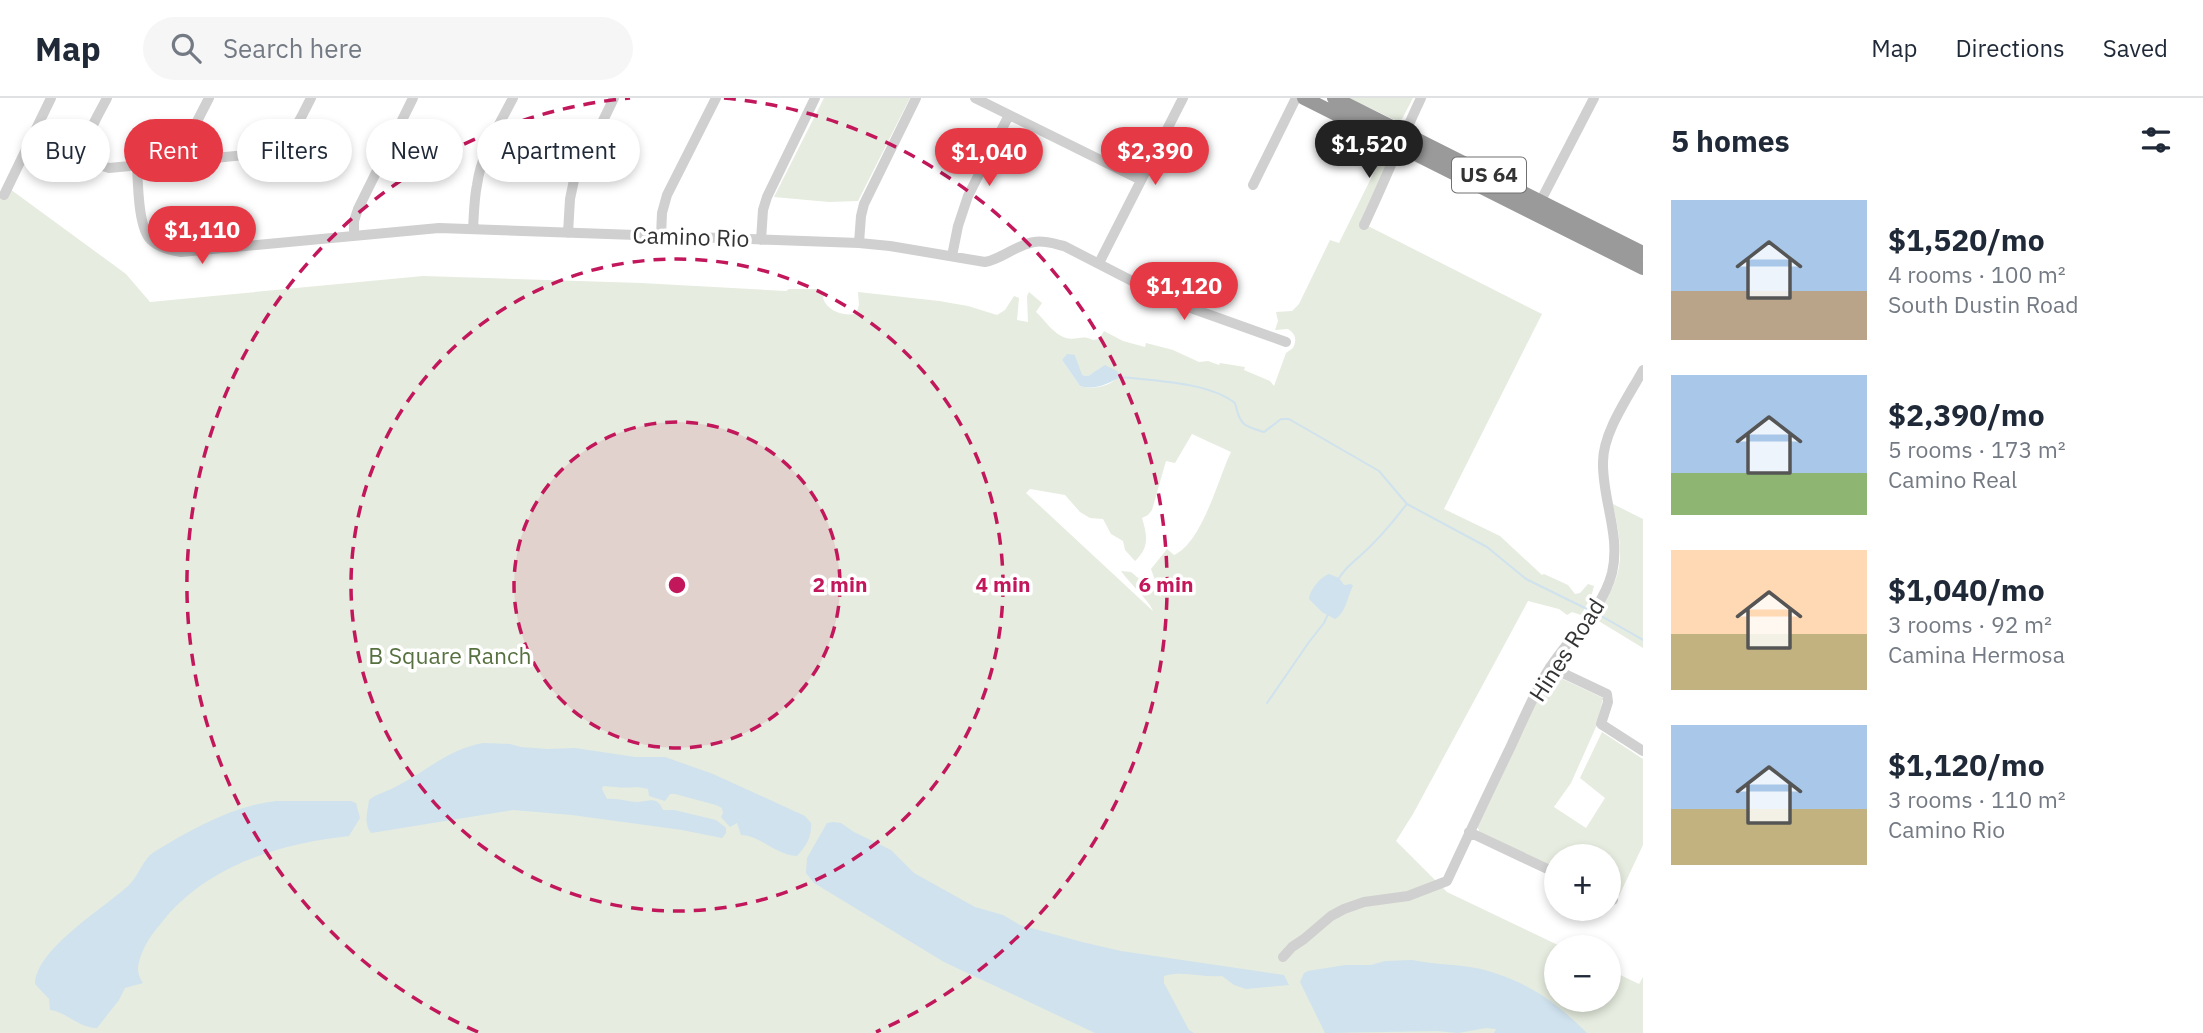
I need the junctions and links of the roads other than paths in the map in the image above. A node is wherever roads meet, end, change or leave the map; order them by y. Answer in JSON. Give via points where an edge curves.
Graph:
{"nodes":[{"id":1,"x":51,"y":98,"type":"edge"},
{"id":2,"x":107,"y":98,"type":"edge"},
{"id":3,"x":208,"y":98,"type":"edge"},
{"id":4,"x":311,"y":98,"type":"edge"},
{"id":5,"x":413,"y":98,"type":"edge"},
{"id":6,"x":513,"y":98,"type":"edge"},
{"id":7,"x":614,"y":98,"type":"edge"},
{"id":8,"x":716,"y":98,"type":"edge"},
{"id":9,"x":816,"y":98,"type":"edge"},
{"id":10,"x":916,"y":98,"type":"edge"},
{"id":11,"x":975,"y":98,"type":"edge"},
{"id":12,"x":1183,"y":98,"type":"edge"},
{"id":13,"x":1296,"y":98,"type":"edge"},
{"id":14,"x":1304,"y":98,"type":"edge"},
{"id":15,"x":1334,"y":98,"type":"edge"},
{"id":16,"x":1422,"y":98,"type":"edge"},
{"id":17,"x":1594,"y":98,"type":"edge"},
{"id":18,"x":1009,"y":115,"type":"junction"},
{"id":19,"x":197,"y":119,"type":"edge"},
{"id":20,"x":1401,"y":138,"type":"junction"},
{"id":21,"x":223,"y":156,"type":"edge"},
{"id":22,"x":124,"y":166,"type":"edge"},
{"id":23,"x":1141,"y":180,"type":"junction"},
{"id":24,"x":138,"y":182,"type":"edge"},
{"id":25,"x":1253,"y":185,"type":"dead end"},
{"id":26,"x":4,"y":195,"type":"dead end"},
{"id":27,"x":1538,"y":208,"type":"junction"},
{"id":28,"x":1364,"y":225,"type":"dead end"},
{"id":29,"x":473,"y":229,"type":"junction"},
{"id":30,"x":568,"y":233,"type":"junction"},
{"id":31,"x":354,"y":235,"type":"junction"},
{"id":32,"x":661,"y":236,"type":"junction"},
{"id":33,"x":761,"y":240,"type":"junction"},
{"id":34,"x":859,"y":243,"type":"junction"},
{"id":35,"x":1643,"y":253,"type":"edge"},
{"id":36,"x":952,"y":256,"type":"junction"},
{"id":37,"x":1099,"y":263,"type":"junction"},
{"id":38,"x":1643,"y":268,"type":"edge"},
{"id":39,"x":1286,"y":342,"type":"dead end"},
{"id":40,"x":1643,"y":370,"type":"edge"},
{"id":41,"x":1550,"y":667,"type":"junction"},
{"id":42,"x":1643,"y":751,"type":"edge"},
{"id":43,"x":1469,"y":832,"type":"junction"},
{"id":44,"x":1544,"y":867,"type":"edge"},
{"id":45,"x":1283,"y":957,"type":"dead end"}],
"edges":[{"from":1,"to":26,"type":"street"},
{"from":2,"to":22,"type":"street","via":[[87,141],[91,159],[109,168]]},
{"from":3,"to":19,"type":"street"},
{"from":4,"to":21,"type":"street","via":[[291,137],[281,146],[267,153]]},
{"from":5,"to":31,"type":"street","via":[[358,209]]},
{"from":6,"to":29,"type":"street","via":[[481,168]]},
{"from":7,"to":30,"type":"street","via":[[574,180]]},
{"from":8,"to":32,"type":"street","via":[[667,195]]},
{"from":9,"to":33,"type":"street","via":[[767,197]]},
{"from":10,"to":34,"type":"street","via":[[864,204]]},
{"from":11,"to":18,"type":"street"},
{"from":12,"to":23,"type":"street"},
{"from":13,"to":25,"type":"street"},
{"from":14,"to":20,"type":"highway","number":"US 64"},
{"from":15,"to":20,"type":"highway","number":"US 64"},
{"from":16,"to":20,"type":"street"},
{"from":17,"to":27,"type":"street"},
{"from":18,"to":23,"type":"street"},
{"from":18,"to":36,"type":"street","via":[[968,196]]},
{"from":20,"to":27,"type":"highway","number":"US 64"},
{"from":20,"to":28,"type":"street"},
{"from":23,"to":37,"type":"street"},
{"from":24,"to":31,"type":"street","name":"Camino Rio","via":[[142,224],[148,238],[164,249],[181,252]]},
{"from":27,"to":35,"type":"highway","number":"US 64"},
{"from":27,"to":38,"type":"highway","number":"US 64"},
{"from":29,"to":30,"type":"street","name":"Camino Rio"},
{"from":29,"to":31,"type":"street","name":"Camino Rio"},
{"from":30,"to":32,"type":"street","name":"Camino Rio"},
{"from":32,"to":33,"type":"street","name":"Camino Rio"},
{"from":33,"to":34,"type":"street","name":"Camino Rio"},
{"from":34,"to":36,"type":"street","name":"Camino Rio"},
{"from":36,"to":37,"type":"street","name":"Camino Rio","via":[[998,260],[1042,242],[1064,246]]},
{"from":37,"to":39,"type":"street","name":"Camino Rio","via":[[1171,301]]},
{"from":40,"to":41,"type":"street","name":"Hines Road","via":[[1603,453],[1614,543],[1612,572],[1589,618]]},
{"from":41,"to":42,"type":"street","via":[[1606,694],[1601,724]]},
{"from":41,"to":43,"type":"street","name":"Hines Road"},
{"from":43,"to":44,"type":"street"},
{"from":43,"to":45,"type":"street","name":"Hines Road","via":[[1447,881],[1408,896],[1344,909]]}]}
